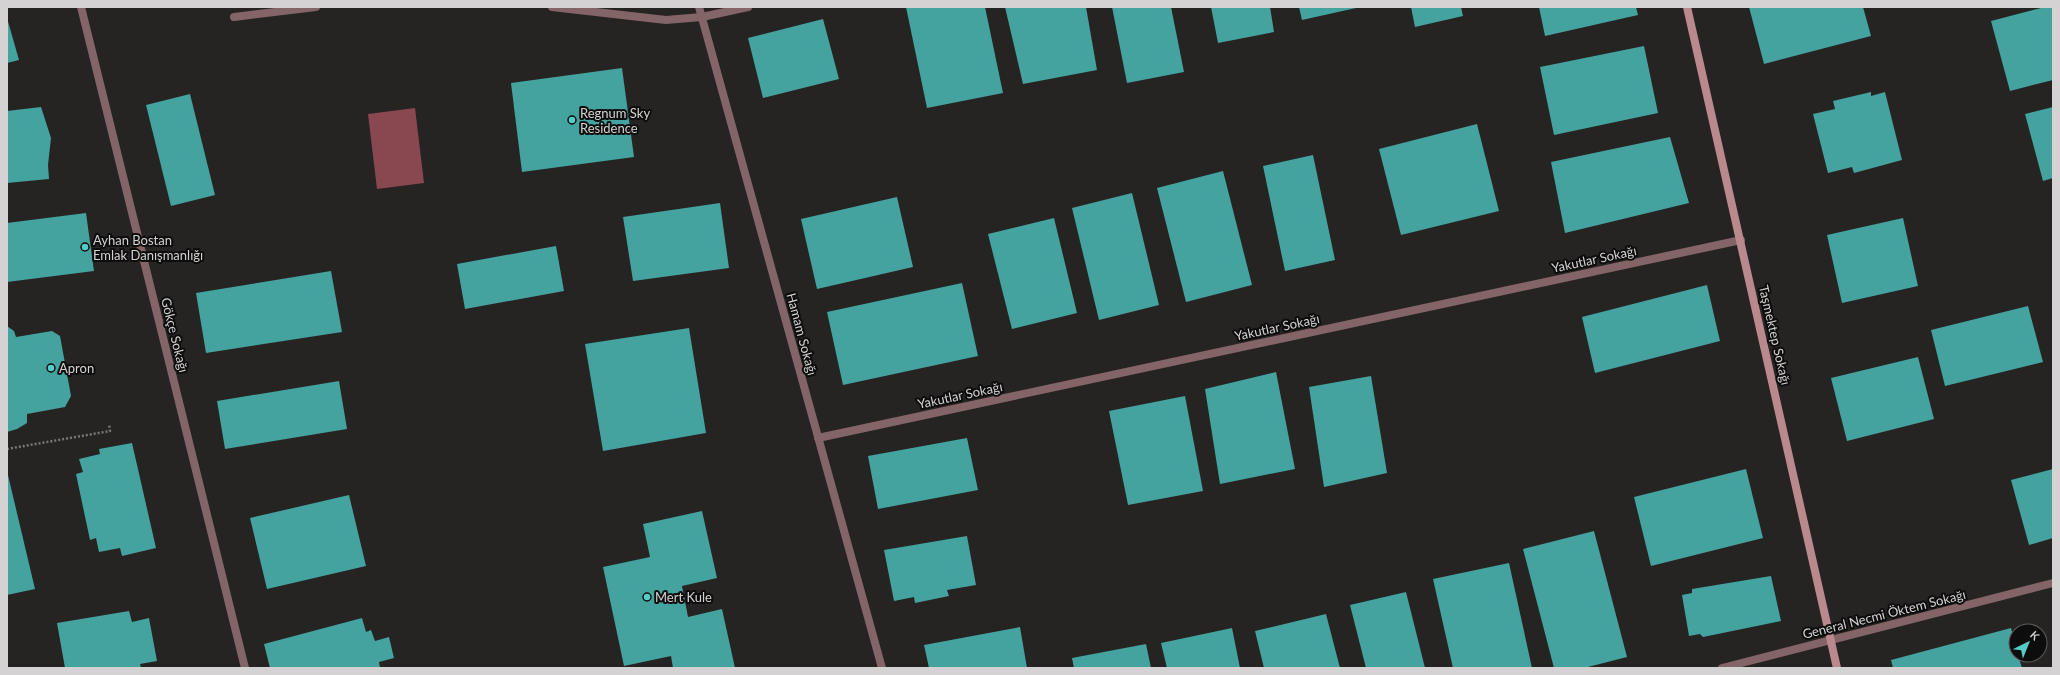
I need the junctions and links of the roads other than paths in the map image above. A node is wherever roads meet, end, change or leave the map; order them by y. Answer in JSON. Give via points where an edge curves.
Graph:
{"nodes":[{"id":1,"x":81,"y":7,"type":"edge"},
{"id":2,"x":316,"y":7,"type":"edge"},
{"id":3,"x":552,"y":7,"type":"edge"},
{"id":4,"x":699,"y":7,"type":"edge"},
{"id":5,"x":748,"y":7,"type":"edge"},
{"id":6,"x":1687,"y":7,"type":"edge"},
{"id":7,"x":234,"y":17,"type":"dead end"},
{"id":8,"x":702,"y":17,"type":"junction"},
{"id":9,"x":1741,"y":240,"type":"junction"},
{"id":10,"x":818,"y":438,"type":"junction"},
{"id":11,"x":2053,"y":582,"type":"edge"},
{"id":12,"x":1832,"y":640,"type":"junction"},
{"id":13,"x":245,"y":668,"type":"edge"},
{"id":14,"x":882,"y":668,"type":"edge"},
{"id":15,"x":1722,"y":668,"type":"edge"},
{"id":16,"x":1837,"y":668,"type":"edge"}],
"edges":[{"from":1,"to":13,"type":"street","name":"Gökçe Sokağı"},
{"from":2,"to":7,"type":"street"},
{"from":3,"to":8,"type":"street","via":[[666,20]]},
{"from":4,"to":8,"type":"street","name":"Hamam Sokağı"},
{"from":5,"to":8,"type":"street"},
{"from":6,"to":9,"type":"street","name":"Taşmektep Sokağı"},
{"from":8,"to":10,"type":"street","name":"Hamam Sokağı"},
{"from":9,"to":10,"type":"street","name":"Yakutlar Sokağı"},
{"from":9,"to":12,"type":"street","name":"Taşmektep Sokağı"},
{"from":10,"to":14,"type":"street","name":"Hamam Sokağı"},
{"from":11,"to":12,"type":"street","name":"General Necmi Öktem Sokağı"},
{"from":12,"to":15,"type":"street","name":"General Necmi Öktem Sokağı"},
{"from":12,"to":16,"type":"street","name":"Taşmektep Sokağı"}]}
